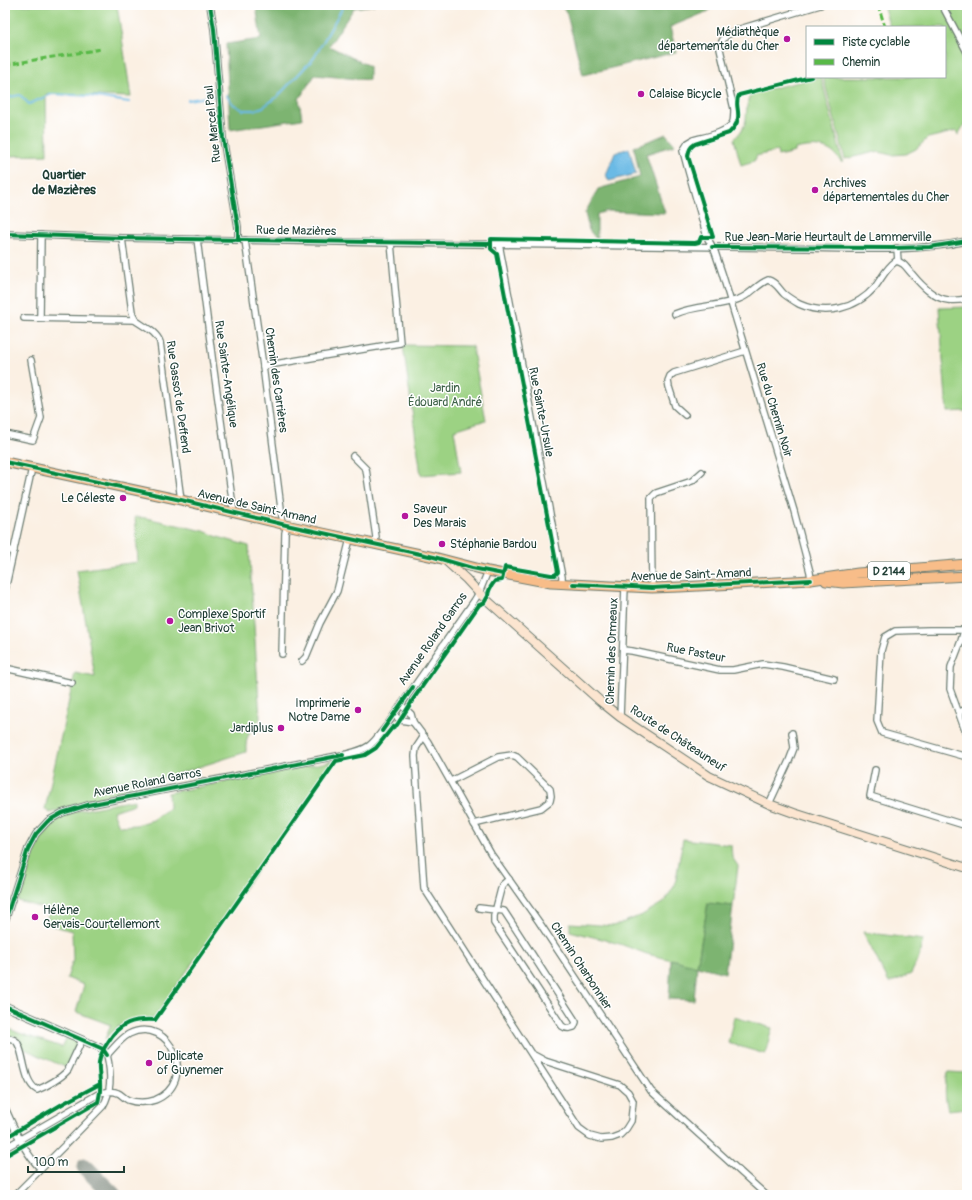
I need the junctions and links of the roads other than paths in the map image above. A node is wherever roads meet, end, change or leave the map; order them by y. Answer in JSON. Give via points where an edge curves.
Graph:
{"nodes":[{"id":1,"x":210,"y":5,"type":"edge"},
{"id":2,"x":820,"y":5,"type":"edge"},
{"id":3,"x":942,"y":5,"type":"edge"},
{"id":4,"x":967,"y":52,"type":"edge"},
{"id":5,"x":5,"y":234,"type":"edge"},
{"id":6,"x":41,"y":235,"type":"junction"},
{"id":7,"x":122,"y":238,"type":"junction"},
{"id":8,"x":197,"y":239,"type":"junction"},
{"id":9,"x":238,"y":240,"type":"junction"},
{"id":10,"x":245,"y":240,"type":"junction"},
{"id":11,"x":967,"y":241,"type":"edge"},
{"id":12,"x":391,"y":243,"type":"junction"},
{"id":13,"x":498,"y":244,"type":"junction"},
{"id":14,"x":712,"y":247,"type":"junction"},
{"id":15,"x":897,"y":248,"type":"junction"},
{"id":16,"x":898,"y":261,"type":"junction"},
{"id":17,"x":967,"y":299,"type":"edge"},
{"id":18,"x":730,"y":302,"type":"junction"},
{"id":19,"x":675,"y":314,"type":"dead end"},
{"id":20,"x":24,"y":318,"type":"dead end"},
{"id":21,"x":40,"y":318,"type":"junction"},
{"id":22,"x":135,"y":320,"type":"junction"},
{"id":23,"x":745,"y":351,"type":"junction"},
{"id":24,"x":31,"y":360,"type":"dead end"},
{"id":25,"x":263,"y":366,"type":"junction"},
{"id":26,"x":685,"y":415,"type":"dead end"},
{"id":27,"x":5,"y":434,"type":"edge"},
{"id":28,"x":353,"y":456,"type":"dead end"},
{"id":29,"x":5,"y":462,"type":"edge"},
{"id":30,"x":32,"y":468,"type":"junction"},
{"id":31,"x":702,"y":472,"type":"dead end"},
{"id":32,"x":182,"y":500,"type":"junction"},
{"id":33,"x":234,"y":513,"type":"junction"},
{"id":34,"x":285,"y":524,"type":"junction"},
{"id":35,"x":350,"y":539,"type":"junction"},
{"id":36,"x":374,"y":544,"type":"junction"},
{"id":37,"x":5,"y":549,"type":"edge"},
{"id":38,"x":14,"y":551,"type":"junction"},
{"id":39,"x":445,"y":560,"type":"junction"},
{"id":40,"x":967,"y":564,"type":"edge"},
{"id":41,"x":488,"y":571,"type":"junction"},
{"id":42,"x":967,"y":576,"type":"edge"},
{"id":43,"x":811,"y":580,"type":"junction"},
{"id":44,"x":562,"y":584,"type":"junction"},
{"id":45,"x":626,"y":587,"type":"junction"},
{"id":46,"x":652,"y":588,"type":"junction"},
{"id":47,"x":5,"y":590,"type":"edge"},
{"id":48,"x":479,"y":593,"type":"junction"},
{"id":49,"x":965,"y":630,"type":"edge"},
{"id":50,"x":623,"y":650,"type":"junction"},
{"id":51,"x":282,"y":654,"type":"dead end"},
{"id":52,"x":302,"y":661,"type":"dead end"},
{"id":53,"x":5,"y":668,"type":"edge"},
{"id":54,"x":834,"y":679,"type":"dead end"},
{"id":55,"x":72,"y":683,"type":"dead end"},
{"id":56,"x":401,"y":705,"type":"junction"},
{"id":57,"x":967,"y":708,"type":"edge"},
{"id":58,"x":959,"y":712,"type":"junction"},
{"id":59,"x":394,"y":715,"type":"junction"},
{"id":60,"x":620,"y":717,"type":"junction"},
{"id":61,"x":413,"y":722,"type":"junction"},
{"id":62,"x":792,"y":733,"type":"dead end"},
{"id":63,"x":424,"y":736,"type":"junction"},
{"id":64,"x":967,"y":736,"type":"edge"},
{"id":65,"x":967,"y":757,"type":"edge"},
{"id":66,"x":875,"y":770,"type":"dead end"},
{"id":67,"x":451,"y":781,"type":"junction"},
{"id":68,"x":769,"y":804,"type":"junction"},
{"id":69,"x":474,"y":824,"type":"junction"},
{"id":70,"x":967,"y":826,"type":"edge"},
{"id":71,"x":967,"y":868,"type":"edge"},
{"id":72,"x":509,"y":879,"type":"junction"},
{"id":73,"x":479,"y":908,"type":"dead end"},
{"id":74,"x":496,"y":909,"type":"junction"},
{"id":75,"x":5,"y":922,"type":"edge"},
{"id":76,"x":5,"y":1006,"type":"edge"},
{"id":77,"x":5,"y":1038,"type":"edge"},
{"id":78,"x":82,"y":1040,"type":"junction"},
{"id":79,"x":532,"y":1054,"type":"junction"},
{"id":80,"x":107,"y":1055,"type":"junction"},
{"id":81,"x":109,"y":1092,"type":"junction"},
{"id":82,"x":5,"y":1108,"type":"edge"},
{"id":83,"x":20,"y":1139,"type":"junction"},
{"id":84,"x":5,"y":1148,"type":"edge"},
{"id":85,"x":41,"y":1169,"type":"junction"},
{"id":86,"x":15,"y":1195,"type":"edge"},
{"id":87,"x":766,"y":1195,"type":"edge"}],
"edges":[{"from":1,"to":9,"type":"street","name":"Rue Marcel Paul","via":[[223,138]]},
{"from":2,"to":14,"type":"street","name":"Rue du Chemin Noir","via":[[729,33],[721,41],[721,55],[734,109],[732,122],[730,127],[722,131],[693,140],[683,151],[707,238]]},
{"from":3,"to":4,"type":"street"},
{"from":5,"to":6,"type":"street","name":"Rue de Mazières"},
{"from":6,"to":7,"type":"street","name":"Rue de Mazières"},
{"from":6,"to":21,"type":"street"},
{"from":7,"to":8,"type":"street","name":"Rue de Mazières"},
{"from":7,"to":22,"type":"street"},
{"from":8,"to":9,"type":"street","name":"Rue de Mazières"},
{"from":8,"to":33,"type":"street","name":"Rue Sainte-Angélique"},
{"from":9,"to":10,"type":"street","name":"Rue de Mazières"},
{"from":10,"to":12,"type":"street","name":"Rue de Mazières"},
{"from":10,"to":25,"type":"street","name":"Chemin des Carrières"},
{"from":11,"to":15,"type":"street","name":"Rue Jean-Marie Heurtault de Lammerville","via":[[930,247]]},
{"from":12,"to":13,"type":"street","name":"Rue de Mazières"},
{"from":12,"to":25,"type":"street","via":[[400,344]]},
{"from":13,"to":14,"type":"street","name":"Rue de Mazières"},
{"from":13,"to":44,"type":"street","name":"Rue Sainte-Ursule"},
{"from":14,"to":15,"type":"street","name":"Rue Jean-Marie Heurtault de Lammerville"},
{"from":14,"to":18,"type":"street","name":"Rue du Chemin Noir"},
{"from":15,"to":16,"type":"street"},
{"from":16,"to":17,"type":"street","via":[[903,263],[918,282],[938,297],[947,300]]},
{"from":16,"to":18,"type":"street","via":[[889,266],[868,295],[842,308],[820,310],[799,304],[768,280],[748,296]]},
{"from":18,"to":19,"type":"street","via":[[683,310]]},
{"from":18,"to":23,"type":"street","name":"Rue du Chemin Noir"},
{"from":20,"to":21,"type":"street"},
{"from":21,"to":22,"type":"street"},
{"from":22,"to":32,"type":"street","name":"Rue Gassot de Deffend","via":[[154,333],[160,342]]},
{"from":23,"to":26,"type":"street","via":[[670,376],[668,381],[675,406]]},
{"from":23,"to":43,"type":"street","name":"Rue du Chemin Noir","via":[[794,511]]},
{"from":24,"to":27,"type":"street","via":[[41,418],[33,440]]},
{"from":25,"to":34,"type":"street","name":"Chemin des Carrières"},
{"from":28,"to":36,"type":"street","via":[[366,469],[376,537]]},
{"from":29,"to":30,"type":"main road","name":"Avenue de Saint-Amand"},
{"from":30,"to":32,"type":"main road","name":"Avenue de Saint-Amand"},
{"from":30,"to":38,"type":"street"},
{"from":31,"to":46,"type":"street","via":[[692,481],[656,493],[651,498]]},
{"from":32,"to":33,"type":"main road","name":"Avenue de Saint-Amand"},
{"from":33,"to":34,"type":"main road","name":"Avenue de Saint-Amand"},
{"from":34,"to":35,"type":"main road","name":"Avenue de Saint-Amand"},
{"from":34,"to":51,"type":"street","name":"Chemin des Carrières"},
{"from":35,"to":36,"type":"main road","name":"Avenue de Saint-Amand"},
{"from":35,"to":52,"type":"street","via":[[337,591]]},
{"from":36,"to":39,"type":"main road","name":"Avenue de Saint-Amand"},
{"from":37,"to":38,"type":"street"},
{"from":38,"to":47,"type":"street"},
{"from":39,"to":41,"type":"main road","name":"Avenue de Saint-Amand","number":"D 2144"},
{"from":39,"to":48,"type":"main road","name":"Route de Châteauneuf"},
{"from":40,"to":42,"type":"main road"},
{"from":40,"to":43,"type":"main road","name":"Avenue de Saint-Amand","number":"D 2144","via":[[858,573]]},
{"from":41,"to":44,"type":"main road","name":"Avenue de Saint-Amand","number":"D 2144"},
{"from":41,"to":48,"type":"street","name":"Avenue Roland Garros"},
{"from":42,"to":43,"type":"main road","name":"Avenue de Saint-Amand","number":"D 2144","via":[[843,583]]},
{"from":43,"to":46,"type":"main road","name":"Avenue de Saint-Amand","number":"D 2144"},
{"from":44,"to":45,"type":"main road","name":"Avenue de Saint-Amand","number":"D 2144"},
{"from":45,"to":46,"type":"main road","name":"Avenue de Saint-Amand","number":"D 2144"},
{"from":45,"to":50,"type":"street","name":"Chemin des Ormeaux"},
{"from":48,"to":56,"type":"street","name":"Avenue Roland Garros"},
{"from":48,"to":60,"type":"main road","name":"Route de Châteauneuf"},
{"from":49,"to":58,"type":"street","via":[[951,667],[950,689]]},
{"from":49,"to":65,"type":"street","via":[[895,631],[885,637],[881,651],[877,721],[882,733]]},
{"from":50,"to":54,"type":"street","name":"Rue Pasteur","via":[[720,670],[763,664]]},
{"from":50,"to":60,"type":"street","name":"Chemin des Ormeaux"},
{"from":53,"to":55,"type":"street"},
{"from":56,"to":59,"type":"street","name":"Avenue Roland Garros"},
{"from":56,"to":61,"type":"street","name":"Chemin Charbonnier","via":[[411,714]]},
{"from":57,"to":58,"type":"street"},
{"from":58,"to":64,"type":"street"},
{"from":59,"to":61,"type":"street","via":[[400,720]]},
{"from":59,"to":75,"type":"street","name":"Avenue Roland Garros","via":[[372,744],[362,750],[88,805],[48,820],[28,849]]},
{"from":60,"to":68,"type":"main road","name":"Route de Châteauneuf","via":[[709,776]]},
{"from":61,"to":63,"type":"street","name":"Chemin Charbonnier"},
{"from":62,"to":68,"type":"street","via":[[794,748]]},
{"from":63,"to":67,"type":"street","name":"Chemin Charbonnier"},
{"from":63,"to":79,"type":"street","via":[[416,748],[415,756],[424,888]]},
{"from":66,"to":70,"type":"street","via":[[870,796]]},
{"from":67,"to":69,"type":"street","name":"Chemin Charbonnier"},
{"from":67,"to":69,"type":"street","via":[[498,757],[512,755],[550,789],[550,801],[541,808]]},
{"from":68,"to":71,"type":"main road","name":"Route de Châteauneuf","via":[[818,822]]},
{"from":69,"to":72,"type":"street","name":"Chemin Charbonnier"},
{"from":72,"to":74,"type":"street","via":[[502,885]]},
{"from":72,"to":87,"type":"street","name":"Chemin Charbonnier","via":[[651,1091]]},
{"from":73,"to":74,"type":"street"},
{"from":74,"to":74,"type":"street","via":[[494,923],[562,1026],[566,1029],[574,1027],[576,1022],[504,911]]},
{"from":76,"to":78,"type":"street"},
{"from":77,"to":78,"type":"street","via":[[12,1038],[18,1043],[24,1069],[32,1087],[37,1090],[68,1070]]},
{"from":78,"to":80,"type":"street","via":[[104,1050]]},
{"from":79,"to":79,"type":"street","via":[[579,1128],[590,1136],[601,1139],[620,1135],[626,1129],[631,1121],[633,1101],[620,1085],[545,1061]]},
{"from":80,"to":81,"type":"street","via":[[110,1071]]},
{"from":80,"to":81,"type":"street","via":[[129,1034],[143,1030],[156,1033],[168,1041],[175,1053],[178,1067],[175,1081],[167,1092],[156,1100],[142,1103],[128,1100],[117,1092]]},
{"from":81,"to":83,"type":"street","via":[[100,1093]]},
{"from":81,"to":85,"type":"street","via":[[103,1106]]},
{"from":82,"to":83,"type":"street"},
{"from":83,"to":84,"type":"street"},
{"from":83,"to":85,"type":"street"},
{"from":85,"to":86,"type":"street"}]}
